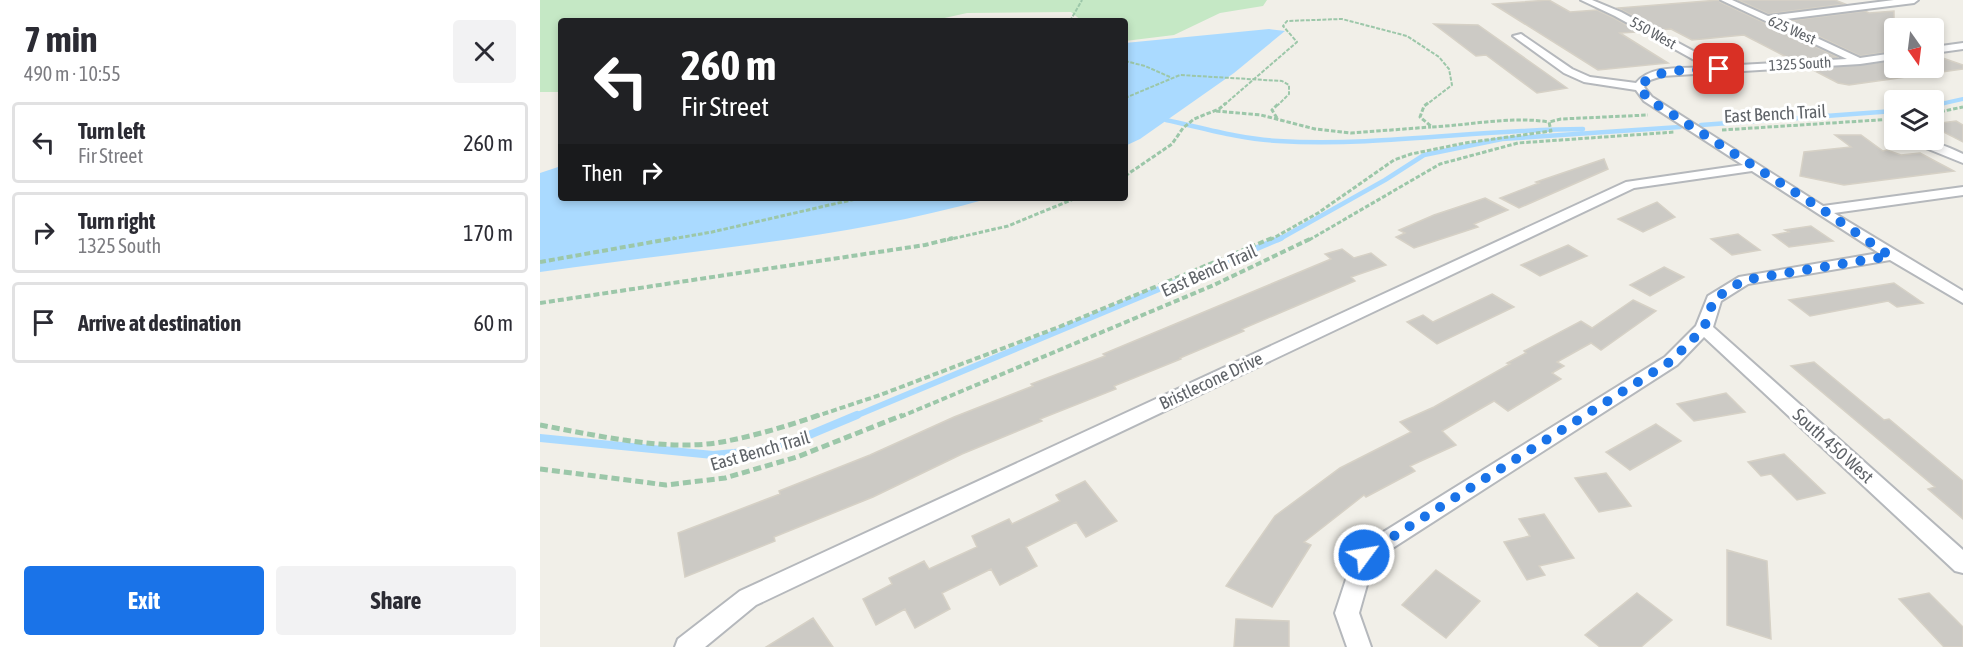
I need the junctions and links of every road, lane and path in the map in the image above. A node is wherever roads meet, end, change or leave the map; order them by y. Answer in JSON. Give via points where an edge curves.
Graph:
{"nodes":[{"id":1,"x":1082,"y":0,"type":"edge"},
{"id":2,"x":1585,"y":0,"type":"edge"},
{"id":3,"x":1725,"y":0,"type":"edge"},
{"id":4,"x":1914,"y":0,"type":"edge"},
{"id":5,"x":1072,"y":18,"type":"edge"},
{"id":6,"x":1767,"y":19,"type":"junction"},
{"id":7,"x":1518,"y":36,"type":"dead end"},
{"id":8,"x":1963,"y":46,"type":"edge"},
{"id":9,"x":1944,"y":49,"type":"edge"},
{"id":10,"x":1884,"y":57,"type":"edge"},
{"id":11,"x":1860,"y":61,"type":"junction"},
{"id":12,"x":1128,"y":62,"type":"edge"},
{"id":13,"x":1719,"y":69,"type":"junction"},
{"id":14,"x":1171,"y":77,"type":"junction"},
{"id":15,"x":1253,"y":81,"type":"junction"},
{"id":16,"x":1639,"y":87,"type":"junction"},
{"id":17,"x":1128,"y":97,"type":"edge"},
{"id":18,"x":1963,"y":107,"type":"edge"},
{"id":19,"x":1216,"y":111,"type":"junction"},
{"id":20,"x":1944,"y":111,"type":"edge"},
{"id":21,"x":1672,"y":114,"type":"junction"},
{"id":22,"x":1278,"y":119,"type":"junction"},
{"id":23,"x":1884,"y":120,"type":"edge"},
{"id":24,"x":1550,"y":122,"type":"junction"},
{"id":25,"x":1432,"y":127,"type":"junction"},
{"id":26,"x":1699,"y":131,"type":"junction"},
{"id":27,"x":1944,"y":149,"type":"edge"},
{"id":28,"x":1963,"y":159,"type":"edge"},
{"id":29,"x":1756,"y":167,"type":"junction"},
{"id":30,"x":1128,"y":174,"type":"edge"},
{"id":31,"x":1963,"y":191,"type":"edge"},
{"id":32,"x":847,"y":201,"type":"edge"},
{"id":33,"x":1069,"y":201,"type":"edge"},
{"id":34,"x":1823,"y":210,"type":"junction"},
{"id":35,"x":1890,"y":256,"type":"junction"},
{"id":36,"x":540,"y":262,"type":"edge"},
{"id":37,"x":1963,"y":298,"type":"edge"},
{"id":38,"x":540,"y":303,"type":"edge"},
{"id":39,"x":1704,"y":328,"type":"junction"},
{"id":40,"x":540,"y":425,"type":"edge"},
{"id":41,"x":540,"y":469,"type":"edge"},
{"id":42,"x":1963,"y":564,"type":"edge"},
{"id":43,"x":687,"y":647,"type":"edge"},
{"id":44,"x":1359,"y":647,"type":"edge"}],
"edges":[{"from":1,"to":5,"type":"path"},
{"from":2,"to":13,"type":"street","name":"550 West"},
{"from":3,"to":6,"type":"street","name":"625 West"},
{"from":4,"to":6,"type":"street"},
{"from":6,"to":11,"type":"street","name":"625 West"},
{"from":7,"to":16,"type":"street","via":[[1588,80]]},
{"from":8,"to":9,"type":"street"},
{"from":10,"to":11,"type":"street","name":"1325 South"},
{"from":11,"to":13,"type":"street","name":"1325 South"},
{"from":12,"to":14,"type":"path"},
{"from":13,"to":16,"type":"street","name":"1325 South","via":[[1661,73],[1646,78]]},
{"from":14,"to":15,"type":"path","via":[[1202,75]]},
{"from":14,"to":17,"type":"path"},
{"from":15,"to":19,"type":"path"},
{"from":15,"to":22,"type":"path","via":[[1282,81],[1289,85],[1289,94],[1272,110]]},
{"from":15,"to":25,"type":"path","via":[[1297,42],[1283,26],[1287,21],[1342,19],[1387,30],[1407,36],[1449,69],[1452,85],[1424,106],[1420,117]]},
{"from":16,"to":21,"type":"street","via":[[1648,99]]},
{"from":18,"to":20,"type":"path"},
{"from":19,"to":22,"type":"path"},
{"from":19,"to":30,"type":"path","via":[[1194,119],[1172,144]]},
{"from":21,"to":24,"type":"path"},
{"from":21,"to":26,"type":"street"},
{"from":22,"to":25,"type":"path","via":[[1351,133]]},
{"from":23,"to":26,"type":"path","name":"East Bench Trail"},
{"from":24,"to":25,"type":"path","via":[[1525,118]]},
{"from":24,"to":40,"type":"path","via":[[1551,131],[1465,143],[1394,160],[1318,213],[1266,242],[1059,327],[805,420],[720,442],[662,444]]},
{"from":26,"to":29,"type":"street"},
{"from":26,"to":41,"type":"path","name":"East Bench Trail","via":[[1518,143],[1440,164],[1317,236],[1214,285],[897,418],[797,457],[725,478],[666,485]]},
{"from":27,"to":28,"type":"street"},
{"from":29,"to":34,"type":"street"},
{"from":29,"to":43,"type":"street","name":"Bristlecone Drive","via":[[1631,185],[748,598]]},
{"from":31,"to":34,"type":"street"},
{"from":32,"to":36,"type":"path","via":[[712,232]]},
{"from":33,"to":38,"type":"path","via":[[1008,226],[925,245]]},
{"from":34,"to":35,"type":"street"},
{"from":35,"to":37,"type":"street"},
{"from":35,"to":39,"type":"street","via":[[1744,280],[1714,299]]},
{"from":39,"to":42,"type":"street","name":"South 450 West"},
{"from":39,"to":44,"type":"street","via":[[1671,361],[1364,555],[1347,613]]}]}
